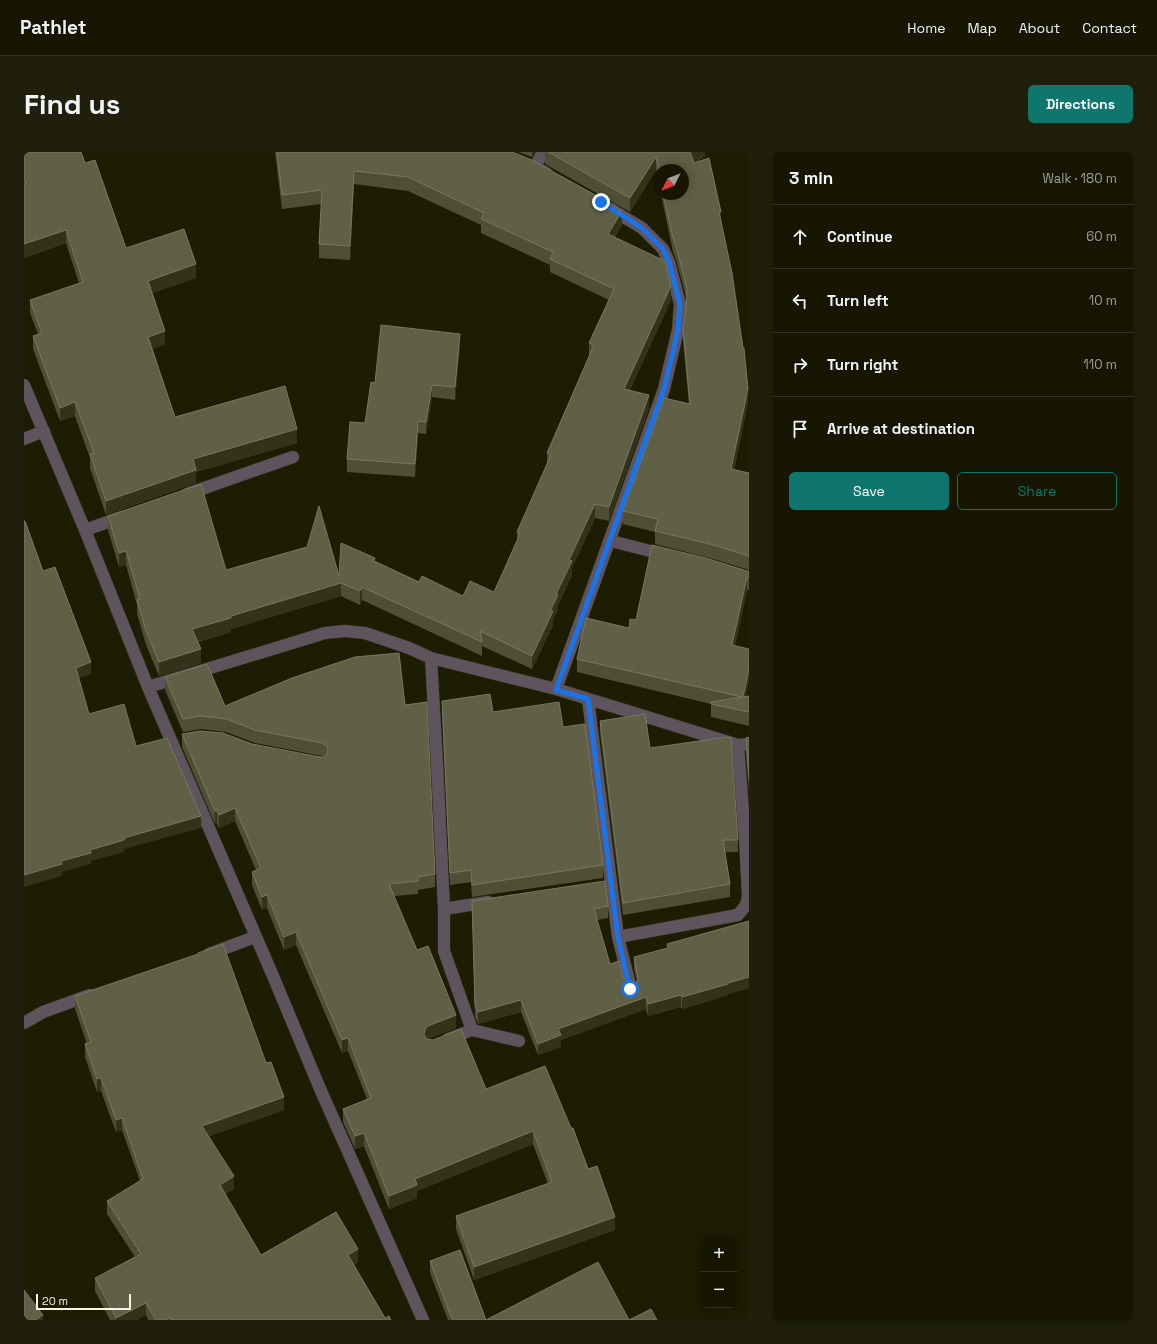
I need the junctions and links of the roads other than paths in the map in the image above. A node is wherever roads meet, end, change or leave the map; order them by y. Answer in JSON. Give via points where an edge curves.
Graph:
{"nodes":[{"id":1,"x":543,"y":152,"type":"edge"},
{"id":2,"x":521,"y":161,"type":"edge"},
{"id":3,"x":535,"y":167,"type":"junction"},
{"id":4,"x":555,"y":178,"type":"edge"},
{"id":5,"x":601,"y":202,"type":"edge"},
{"id":6,"x":24,"y":385,"type":"edge"},
{"id":7,"x":44,"y":431,"type":"junction"},
{"id":8,"x":24,"y":439,"type":"edge"},
{"id":9,"x":293,"y":457,"type":"dead end"},
{"id":10,"x":174,"y":498,"type":"edge"},
{"id":11,"x":130,"y":514,"type":"edge"},
{"id":12,"x":85,"y":530,"type":"junction"},
{"id":13,"x":611,"y":541,"type":"junction"},
{"id":14,"x":678,"y":558,"type":"edge"},
{"id":15,"x":431,"y":658,"type":"junction"},
{"id":16,"x":148,"y":687,"type":"junction"},
{"id":17,"x":556,"y":690,"type":"junction"},
{"id":18,"x":588,"y":699,"type":"junction"},
{"id":19,"x":186,"y":739,"type":"edge"},
{"id":20,"x":172,"y":742,"type":"junction"},
{"id":21,"x":744,"y":745,"type":"edge"},
{"id":22,"x":611,"y":884,"type":"junction"},
{"id":23,"x":596,"y":887,"type":"edge"},
{"id":24,"x":497,"y":901,"type":"edge"},
{"id":25,"x":444,"y":909,"type":"junction"},
{"id":26,"x":255,"y":937,"type":"junction"},
{"id":27,"x":618,"y":938,"type":"junction"},
{"id":28,"x":197,"y":958,"type":"edge"},
{"id":29,"x":630,"y":989,"type":"edge"},
{"id":30,"x":102,"y":991,"type":"edge"},
{"id":31,"x":24,"y":1023,"type":"edge"},
{"id":32,"x":472,"y":1030,"type":"junction"},
{"id":33,"x":519,"y":1041,"type":"dead end"},
{"id":34,"x":438,"y":1043,"type":"edge"},
{"id":35,"x":423,"y":1320,"type":"edge"}],
"edges":[{"from":1,"to":3,"type":"street"},
{"from":2,"to":3,"type":"street"},
{"from":3,"to":4,"type":"street"},
{"from":5,"to":13,"type":"street","via":[[642,228],[663,249],[680,304],[678,330],[664,389]]},
{"from":6,"to":7,"type":"street"},
{"from":7,"to":8,"type":"street"},
{"from":7,"to":12,"type":"street"},
{"from":9,"to":10,"type":"street"},
{"from":11,"to":12,"type":"street"},
{"from":12,"to":16,"type":"street"},
{"from":13,"to":14,"type":"street"},
{"from":13,"to":17,"type":"street"},
{"from":15,"to":16,"type":"street","via":[[365,633],[325,633]]},
{"from":15,"to":17,"type":"street"},
{"from":15,"to":25,"type":"street"},
{"from":16,"to":20,"type":"street"},
{"from":17,"to":18,"type":"street"},
{"from":18,"to":21,"type":"street"},
{"from":18,"to":22,"type":"street"},
{"from":19,"to":20,"type":"street"},
{"from":20,"to":26,"type":"street"},
{"from":21,"to":27,"type":"street","via":[[748,896],[746,905],[738,915]]},
{"from":22,"to":23,"type":"street"},
{"from":22,"to":27,"type":"street"},
{"from":24,"to":25,"type":"street"},
{"from":25,"to":32,"type":"street","via":[[444,951]]},
{"from":26,"to":28,"type":"street"},
{"from":26,"to":35,"type":"street"},
{"from":27,"to":29,"type":"street"},
{"from":30,"to":31,"type":"street","via":[[44,1012]]},
{"from":32,"to":33,"type":"street"},
{"from":32,"to":34,"type":"street"}]}
